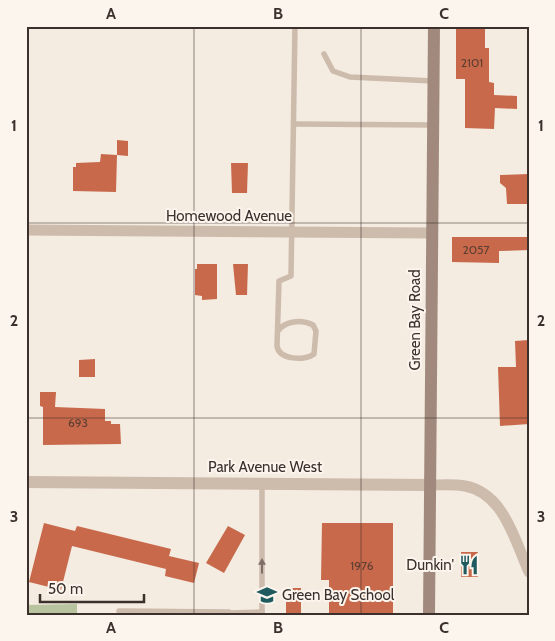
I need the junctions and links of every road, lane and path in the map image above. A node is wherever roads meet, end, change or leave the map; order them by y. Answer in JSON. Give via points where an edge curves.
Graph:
{"nodes":[{"id":1,"x":295,"y":26,"type":"edge"},
{"id":2,"x":434,"y":26,"type":"edge"},
{"id":3,"x":324,"y":54,"type":"dead end"},
{"id":4,"x":433,"y":81,"type":"junction"},
{"id":5,"x":294,"y":124,"type":"junction"},
{"id":6,"x":433,"y":125,"type":"junction"},
{"id":7,"x":26,"y":230,"type":"edge"},
{"id":8,"x":293,"y":232,"type":"junction"},
{"id":9,"x":432,"y":233,"type":"junction"},
{"id":10,"x":278,"y":331,"type":"junction"},
{"id":11,"x":26,"y":482,"type":"edge"},
{"id":12,"x":262,"y":483,"type":"junction"},
{"id":13,"x":430,"y":485,"type":"junction"},
{"id":14,"x":529,"y":572,"type":"edge"},
{"id":15,"x":119,"y":611,"type":"dead end"},
{"id":16,"x":228,"y":613,"type":"edge"},
{"id":17,"x":262,"y":613,"type":"edge"},
{"id":18,"x":428,"y":615,"type":"edge"}],
"edges":[{"from":1,"to":5,"type":"lane"},
{"from":2,"to":4,"type":"main road","name":"Green Bay Road"},
{"from":3,"to":4,"type":"lane","via":[[333,71],[350,77]]},
{"from":4,"to":6,"type":"main road","name":"Green Bay Road"},
{"from":5,"to":6,"type":"lane"},
{"from":5,"to":8,"type":"lane"},
{"from":6,"to":9,"type":"main road","name":"Green Bay Road"},
{"from":7,"to":8,"type":"street","name":"Homewood Avenue"},
{"from":8,"to":9,"type":"street","name":"Homewood Avenue"},
{"from":8,"to":10,"type":"lane","via":[[291,276],[279,281]]},
{"from":9,"to":13,"type":"main road","name":"Green Bay Road"},
{"from":10,"to":10,"type":"lane","via":[[277,346],[281,355],[309,357],[314,354],[316,331],[312,325],[291,322],[282,325]]},
{"from":11,"to":12,"type":"street","name":"Park Avenue West"},
{"from":12,"to":13,"type":"street","name":"Park Avenue West"},
{"from":17,"to":12,"type":"lane","one_way":true},
{"from":13,"to":14,"type":"street","name":"Park Avenue West","via":[[466,486],[480,491],[498,506]]},
{"from":13,"to":18,"type":"main road","name":"Green Bay Road"},
{"from":15,"to":16,"type":"lane"},
{"from":16,"to":17,"type":"lane"}]}
